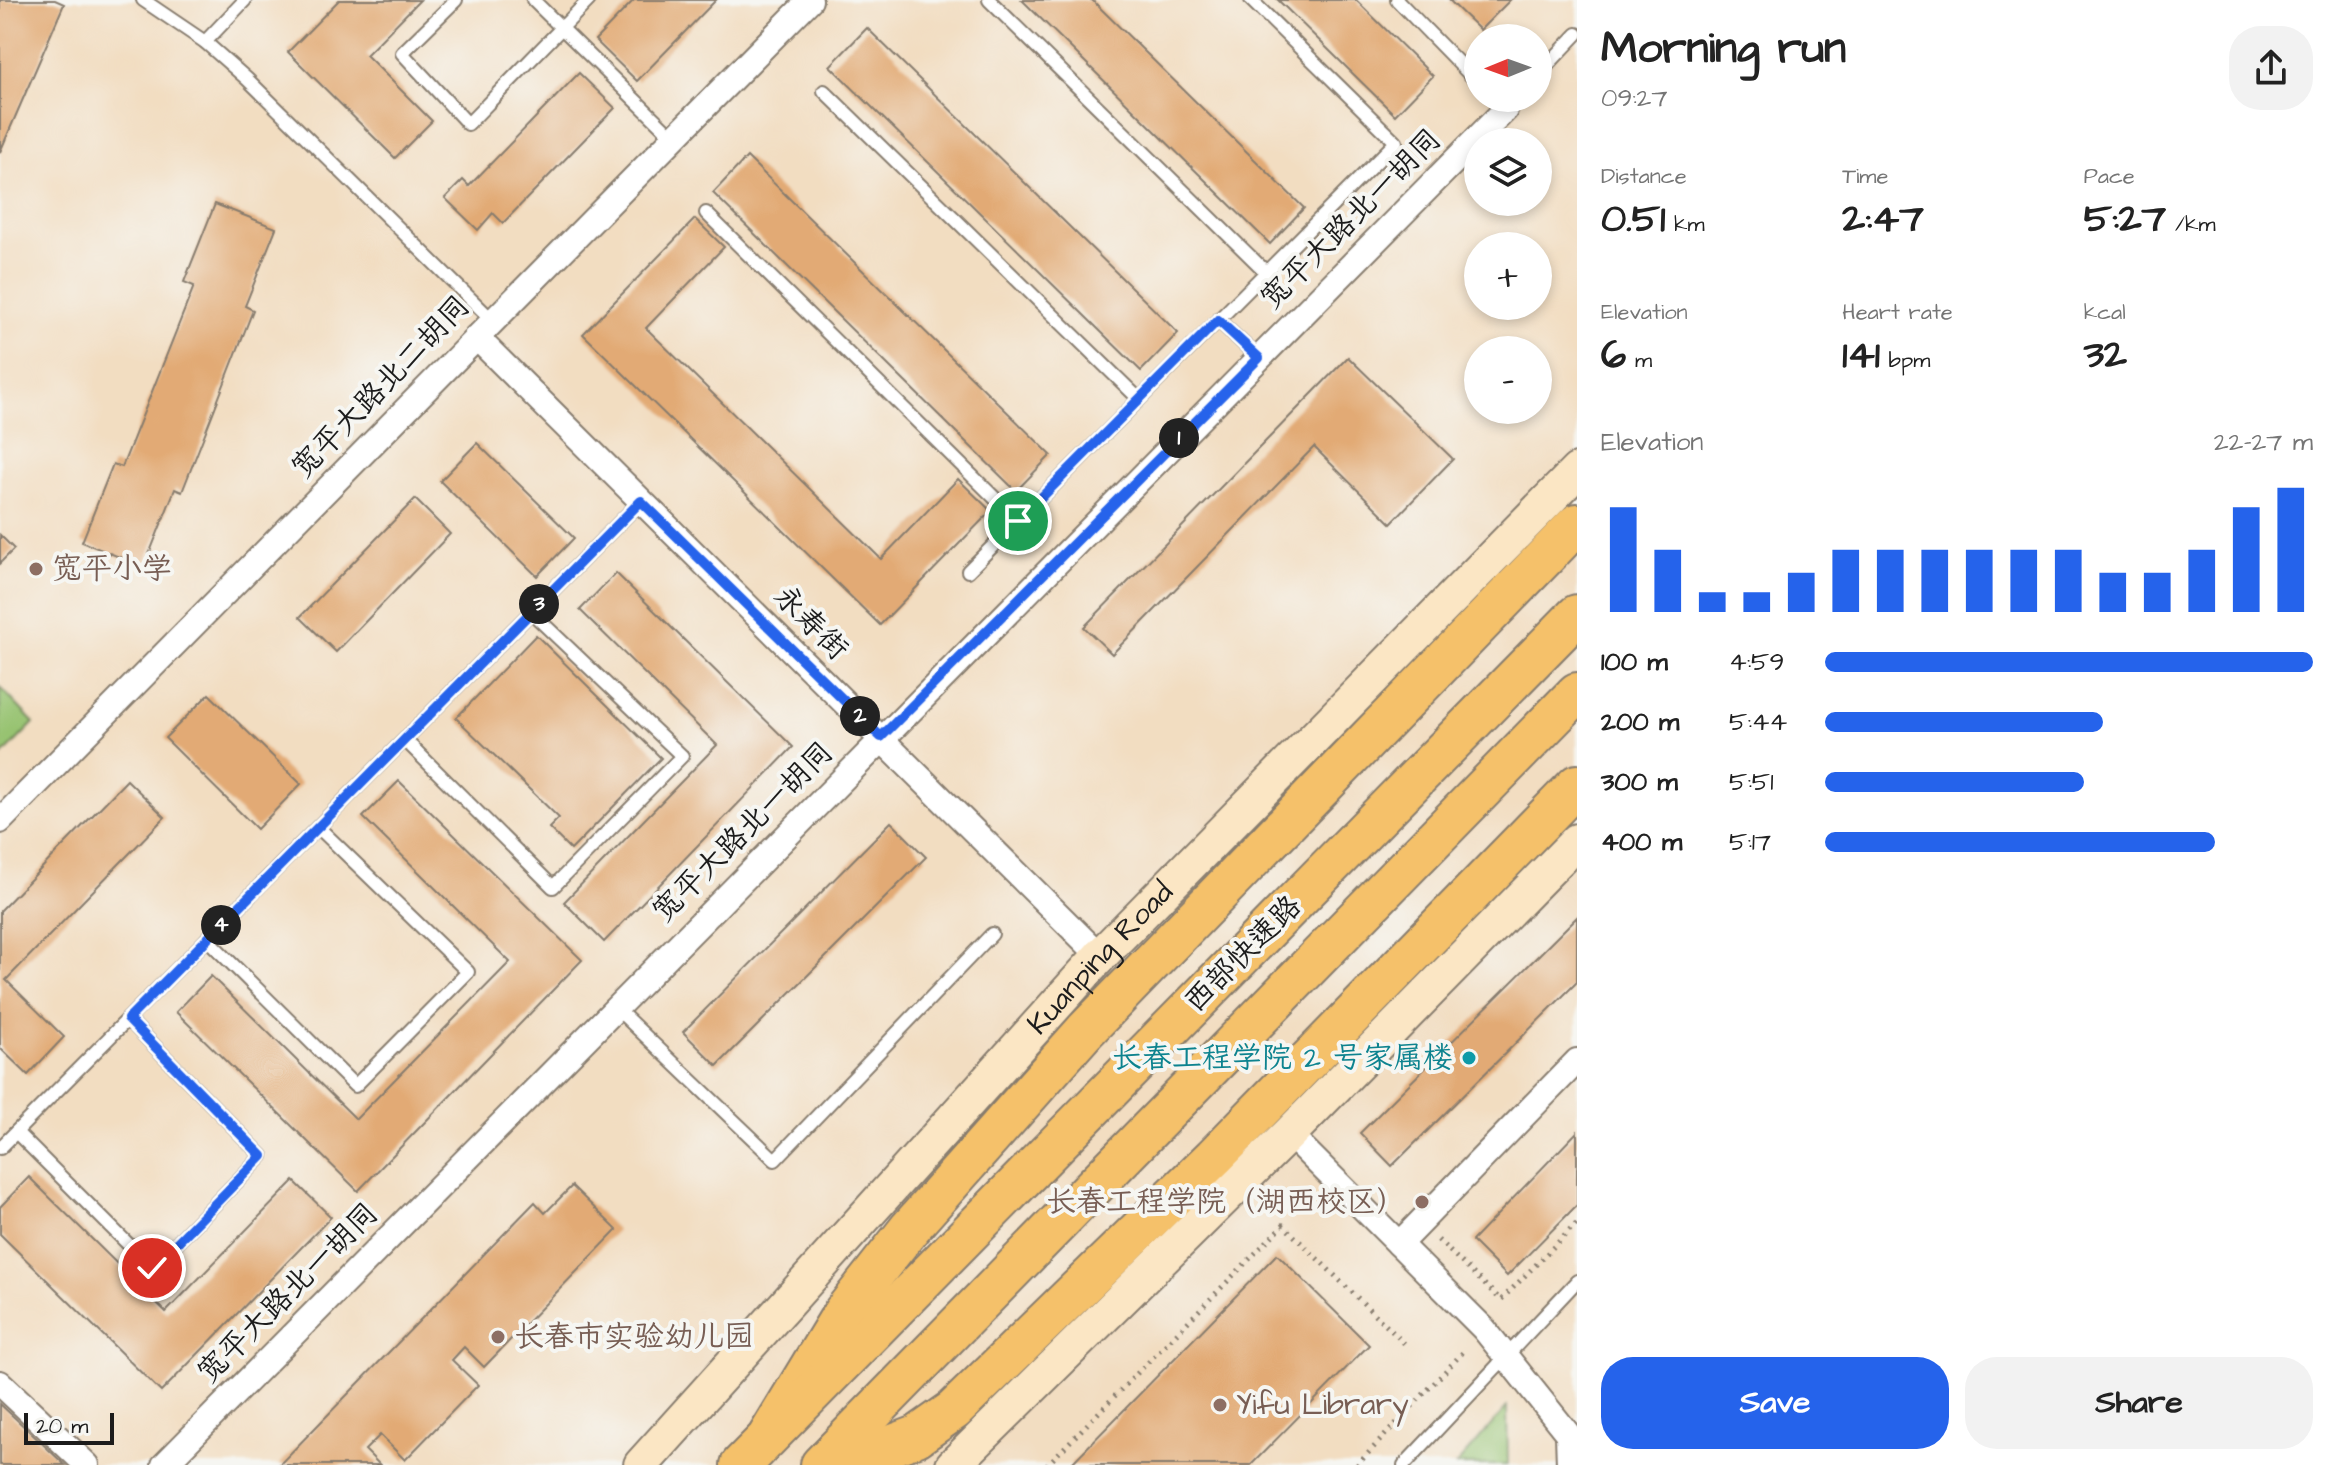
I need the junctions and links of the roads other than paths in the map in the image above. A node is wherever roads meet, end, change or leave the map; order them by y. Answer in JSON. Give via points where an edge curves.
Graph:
{"nodes":[{"id":1,"x":143,"y":0,"type":"edge"},
{"id":2,"x":245,"y":0,"type":"edge"},
{"id":3,"x":456,"y":0,"type":"edge"},
{"id":4,"x":533,"y":0,"type":"edge"},
{"id":5,"x":589,"y":0,"type":"edge"},
{"id":6,"x":810,"y":0,"type":"edge"},
{"id":7,"x":989,"y":0,"type":"edge"},
{"id":8,"x":1251,"y":0,"type":"edge"},
{"id":9,"x":1397,"y":0,"type":"edge"},
{"id":10,"x":562,"y":28,"type":"junction"},
{"id":11,"x":1577,"y":34,"type":"edge"},
{"id":12,"x":205,"y":42,"type":"junction"},
{"id":13,"x":1552,"y":60,"type":"edge"},
{"id":14,"x":1464,"y":69,"type":"edge"},
{"id":15,"x":824,"y":91,"type":"dead end"},
{"id":16,"x":1495,"y":112,"type":"edge"},
{"id":17,"x":674,"y":138,"type":"junction"},
{"id":18,"x":706,"y":213,"type":"dead end"},
{"id":19,"x":1266,"y":272,"type":"junction"},
{"id":20,"x":1218,"y":320,"type":"junction"},
{"id":21,"x":484,"y":328,"type":"junction"},
{"id":22,"x":1259,"y":358,"type":"junction"},
{"id":23,"x":1139,"y":399,"type":"junction"},
{"id":24,"x":1577,"y":471,"type":"edge"},
{"id":25,"x":641,"y":501,"type":"junction"},
{"id":26,"x":1018,"y":521,"type":"junction"},
{"id":27,"x":1577,"y":524,"type":"edge"},
{"id":28,"x":968,"y":571,"type":"dead end"},
{"id":29,"x":531,"y":612,"type":"junction"},
{"id":30,"x":1577,"y":615,"type":"edge"},
{"id":31,"x":1577,"y":693,"type":"edge"},
{"id":32,"x":881,"y":737,"type":"junction"},
{"id":33,"x":405,"y":740,"type":"junction"},
{"id":34,"x":1577,"y":785,"type":"edge"},
{"id":35,"x":0,"y":821,"type":"edge"},
{"id":36,"x":318,"y":827,"type":"junction"},
{"id":37,"x":1577,"y":841,"type":"edge"},
{"id":38,"x":992,"y":934,"type":"dead end"},
{"id":39,"x":207,"y":939,"type":"junction"},
{"id":40,"x":1100,"y":956,"type":"junction"},
{"id":41,"x":615,"y":1007,"type":"junction"},
{"id":42,"x":128,"y":1019,"type":"junction"},
{"id":43,"x":1577,"y":1061,"type":"edge"},
{"id":44,"x":16,"y":1132,"type":"junction"},
{"id":45,"x":1289,"y":1134,"type":"junction"},
{"id":46,"x":0,"y":1148,"type":"edge"},
{"id":47,"x":1399,"y":1244,"type":"junction"},
{"id":48,"x":1577,"y":1281,"type":"edge"},
{"id":49,"x":1505,"y":1356,"type":"junction"},
{"id":50,"x":0,"y":1383,"type":"edge"},
{"id":51,"x":1572,"y":1434,"type":"edge"},
{"id":52,"x":769,"y":1435,"type":"junction"},
{"id":53,"x":87,"y":1465,"type":"edge"},
{"id":54,"x":164,"y":1465,"type":"edge"},
{"id":55,"x":641,"y":1465,"type":"edge"},
{"id":56,"x":741,"y":1465,"type":"edge"},
{"id":57,"x":821,"y":1465,"type":"edge"},
{"id":58,"x":840,"y":1465,"type":"edge"},
{"id":59,"x":953,"y":1465,"type":"edge"},
{"id":60,"x":1404,"y":1465,"type":"edge"},
{"id":61,"x":1569,"y":1465,"type":"edge"}],
"edges":[{"from":1,"to":12,"type":"lane"},
{"from":2,"to":12,"type":"lane"},
{"from":3,"to":10,"type":"lane","via":[[402,53],[468,124]]},
{"from":4,"to":10,"type":"lane"},
{"from":5,"to":10,"type":"lane"},
{"from":6,"to":17,"type":"street","name":"宽平大路北二胡同"},
{"from":7,"to":19,"type":"lane"},
{"from":8,"to":19,"type":"lane","via":[[1396,142]]},
{"from":9,"to":14,"type":"lane"},
{"from":10,"to":17,"type":"lane"},
{"from":11,"to":13,"type":"lane"},
{"from":12,"to":21,"type":"lane"},
{"from":15,"to":23,"type":"lane"},
{"from":16,"to":22,"type":"street","name":"宽平大路北一胡同"},
{"from":17,"to":21,"type":"street","name":"宽平大路北二胡同"},
{"from":18,"to":26,"type":"lane"},
{"from":19,"to":20,"type":"lane"},
{"from":20,"to":22,"type":"lane"},
{"from":20,"to":23,"type":"lane"},
{"from":21,"to":25,"type":"street","name":"永寿街"},
{"from":21,"to":35,"type":"street","name":"宽平大路北二胡同"},
{"from":22,"to":32,"type":"street","name":"宽平大路北一胡同"},
{"from":23,"to":26,"type":"lane"},
{"from":24,"to":40,"type":"main road","name":"Kuanping Road"},
{"from":25,"to":29,"type":"lane"},
{"from":25,"to":32,"type":"street","name":"永寿街"},
{"from":26,"to":28,"type":"lane"},
{"from":27,"to":52,"type":"highway","via":[[1074,1042],[910,1228],[843,1313]]},
{"from":29,"to":33,"type":"lane"},
{"from":29,"to":33,"type":"lane","via":[[682,756],[553,887]]},
{"from":30,"to":52,"type":"highway","name":"西部快速路"},
{"from":31,"to":57,"type":"highway","name":"西部快速路"},
{"from":32,"to":40,"type":"street","name":"永寿街"},
{"from":32,"to":41,"type":"street","name":"宽平大路北一胡同"},
{"from":33,"to":36,"type":"lane"},
{"from":34,"to":58,"type":"highway","via":[[1214,1157],[954,1410],[917,1436]]},
{"from":36,"to":39,"type":"lane"},
{"from":36,"to":39,"type":"lane","via":[[468,972],[355,1086]]},
{"from":37,"to":45,"type":"main road"},
{"from":38,"to":41,"type":"lane","via":[[775,1160]]},
{"from":39,"to":42,"type":"lane"},
{"from":40,"to":55,"type":"main road","name":"Kuanping Road"},
{"from":41,"to":54,"type":"street","name":"宽平大路北一胡同"},
{"from":42,"to":44,"type":"lane"},
{"from":42,"to":44,"type":"lane","via":[[262,1156],[152,1268]]},
{"from":43,"to":47,"type":"street"},
{"from":44,"to":46,"type":"lane"},
{"from":45,"to":47,"type":"street"},
{"from":45,"to":59,"type":"main road"},
{"from":47,"to":49,"type":"street"},
{"from":48,"to":49,"type":"lane"},
{"from":49,"to":51,"type":"street"},
{"from":49,"to":60,"type":"lane"},
{"from":50,"to":53,"type":"street"},
{"from":51,"to":61,"type":"street"},
{"from":52,"to":56,"type":"highway","name":"西部快速路"}]}
